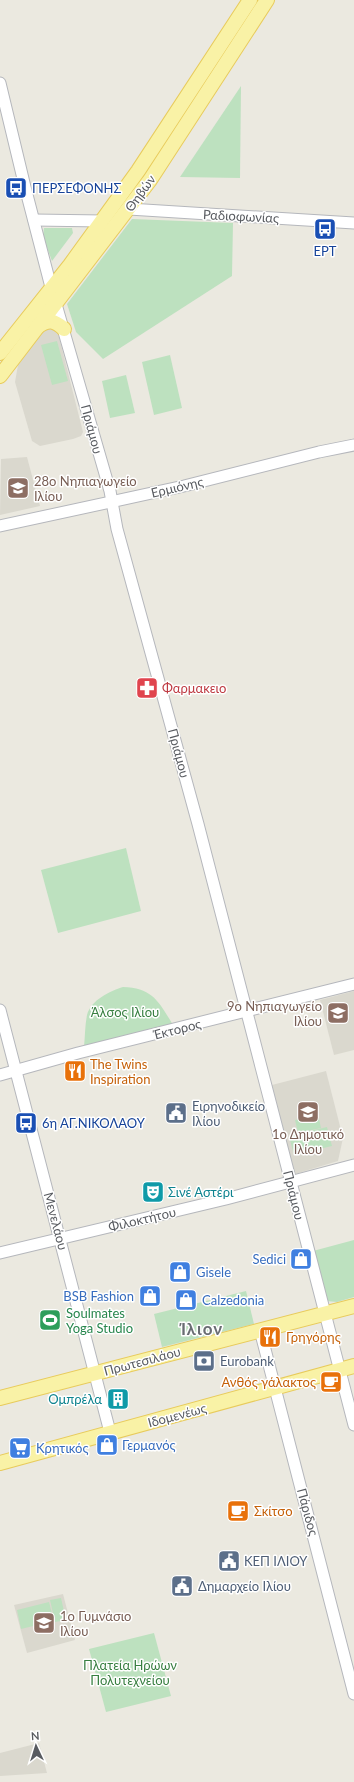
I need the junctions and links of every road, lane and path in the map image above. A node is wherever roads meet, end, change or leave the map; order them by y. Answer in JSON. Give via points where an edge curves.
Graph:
{"nodes":[{"id":1,"x":250,"y":0,"type":"edge"},
{"id":2,"x":267,"y":0,"type":"edge"},
{"id":3,"x":0,"y":83,"type":"edge"},
{"id":4,"x":129,"y":209,"type":"junction"},
{"id":5,"x":34,"y":220,"type":"junction"},
{"id":6,"x":103,"y":221,"type":"junction"},
{"id":7,"x":354,"y":223,"type":"edge"},
{"id":8,"x":51,"y":287,"type":"junction"},
{"id":9,"x":56,"y":302,"type":"junction"},
{"id":10,"x":35,"y":328,"type":"junction"},
{"id":11,"x":64,"y":330,"type":"junction"},
{"id":12,"x":0,"y":353,"type":"edge"},
{"id":13,"x":0,"y":376,"type":"edge"},
{"id":14,"x":354,"y":445,"type":"edge"},
{"id":15,"x":112,"y":502,"type":"junction"},
{"id":16,"x":0,"y":526,"type":"edge"},
{"id":17,"x":354,"y":984,"type":"edge"},
{"id":18,"x":0,"y":1010,"type":"edge"},
{"id":19,"x":246,"y":1012,"type":"junction"},
{"id":20,"x":16,"y":1070,"type":"junction"},
{"id":21,"x":0,"y":1075,"type":"edge"},
{"id":22,"x":354,"y":1165,"type":"edge"},
{"id":23,"x":291,"y":1183,"type":"junction"},
{"id":24,"x":61,"y":1239,"type":"junction"},
{"id":25,"x":0,"y":1253,"type":"edge"},
{"id":26,"x":354,"y":1306,"type":"edge"},
{"id":27,"x":324,"y":1314,"type":"junction"},
{"id":28,"x":260,"y":1330,"type":"junction"},
{"id":29,"x":354,"y":1366,"type":"edge"},
{"id":30,"x":339,"y":1370,"type":"junction"},
{"id":31,"x":96,"y":1373,"type":"junction"},
{"id":32,"x":276,"y":1388,"type":"junction"},
{"id":33,"x":0,"y":1398,"type":"edge"},
{"id":34,"x":354,"y":1425,"type":"edge"},
{"id":35,"x":110,"y":1432,"type":"junction"},
{"id":36,"x":0,"y":1463,"type":"edge"},
{"id":37,"x":354,"y":1694,"type":"edge"}],
"edges":[{"from":1,"to":6,"type":"main road","name":"Θηβών","via":[[138,172]]},
{"from":2,"to":4,"type":"main road","name":"Θηβών"},
{"from":3,"to":5,"type":"street","name":"Πριάμου"},
{"from":4,"to":7,"type":"street","name":"Ραδιοφωνίας"},
{"from":4,"to":9,"type":"main road","name":"Θηβών"},
{"from":5,"to":6,"type":"street"},
{"from":5,"to":8,"type":"street","name":"Πριάμου"},
{"from":6,"to":8,"type":"main road","name":"Θηβών"},
{"from":8,"to":9,"type":"street","name":"Πριάμου"},
{"from":8,"to":12,"type":"main road","name":"Θηβών"},
{"from":9,"to":10,"type":"main road","name":"Θηβών"},
{"from":9,"to":11,"type":"street","name":"Πριάμου"},
{"from":10,"to":11,"type":"main road","via":[[45,322],[54,321]]},
{"from":10,"to":13,"type":"main road","name":"Θηβών"},
{"from":11,"to":15,"type":"street","name":"Πριάμου"},
{"from":14,"to":15,"type":"street","name":"Ερμιόνης"},
{"from":15,"to":16,"type":"street","name":"Ερμιόνης"},
{"from":15,"to":19,"type":"street","name":"Πριάμου","via":[[117,529],[196,817]]},
{"from":17,"to":19,"type":"street","name":"Έκτορος"},
{"from":18,"to":20,"type":"street","name":"Μενελάου"},
{"from":19,"to":20,"type":"street","name":"Έκτορος"},
{"from":19,"to":23,"type":"street","name":"Πριάμου"},
{"from":20,"to":21,"type":"street","name":"Έκτορος"},
{"from":20,"to":24,"type":"street","name":"Μενελάου"},
{"from":22,"to":23,"type":"street","name":"Φιλοκτήτου"},
{"from":23,"to":24,"type":"street","name":"Φιλοκτήτου"},
{"from":23,"to":27,"type":"street","name":"Πριάμου"},
{"from":24,"to":25,"type":"street","name":"Φιλοκτήτου"},
{"from":24,"to":31,"type":"street","name":"Μενελάου"},
{"from":26,"to":27,"type":"main road","name":"Πρωτεσιλάου"},
{"from":27,"to":28,"type":"main road","name":"Πρωτεσιλάου"},
{"from":27,"to":30,"type":"street","name":"Πριάμου"},
{"from":28,"to":31,"type":"main road","name":"Πρωτεσιλάου"},
{"from":28,"to":32,"type":"street","name":"Πάριδος"},
{"from":29,"to":30,"type":"main road","name":"Ιδομενέως"},
{"from":30,"to":32,"type":"main road","name":"Ιδομενέως"},
{"from":30,"to":34,"type":"street","name":"Πριάμου"},
{"from":31,"to":33,"type":"main road","name":"Πρωτεσιλάου"},
{"from":31,"to":35,"type":"street","name":"Μενελάου"},
{"from":32,"to":35,"type":"main road","name":"Ιδομενέως"},
{"from":32,"to":37,"type":"street","name":"Πάριδος"},
{"from":35,"to":36,"type":"main road","name":"Ιδομενέως"}]}
